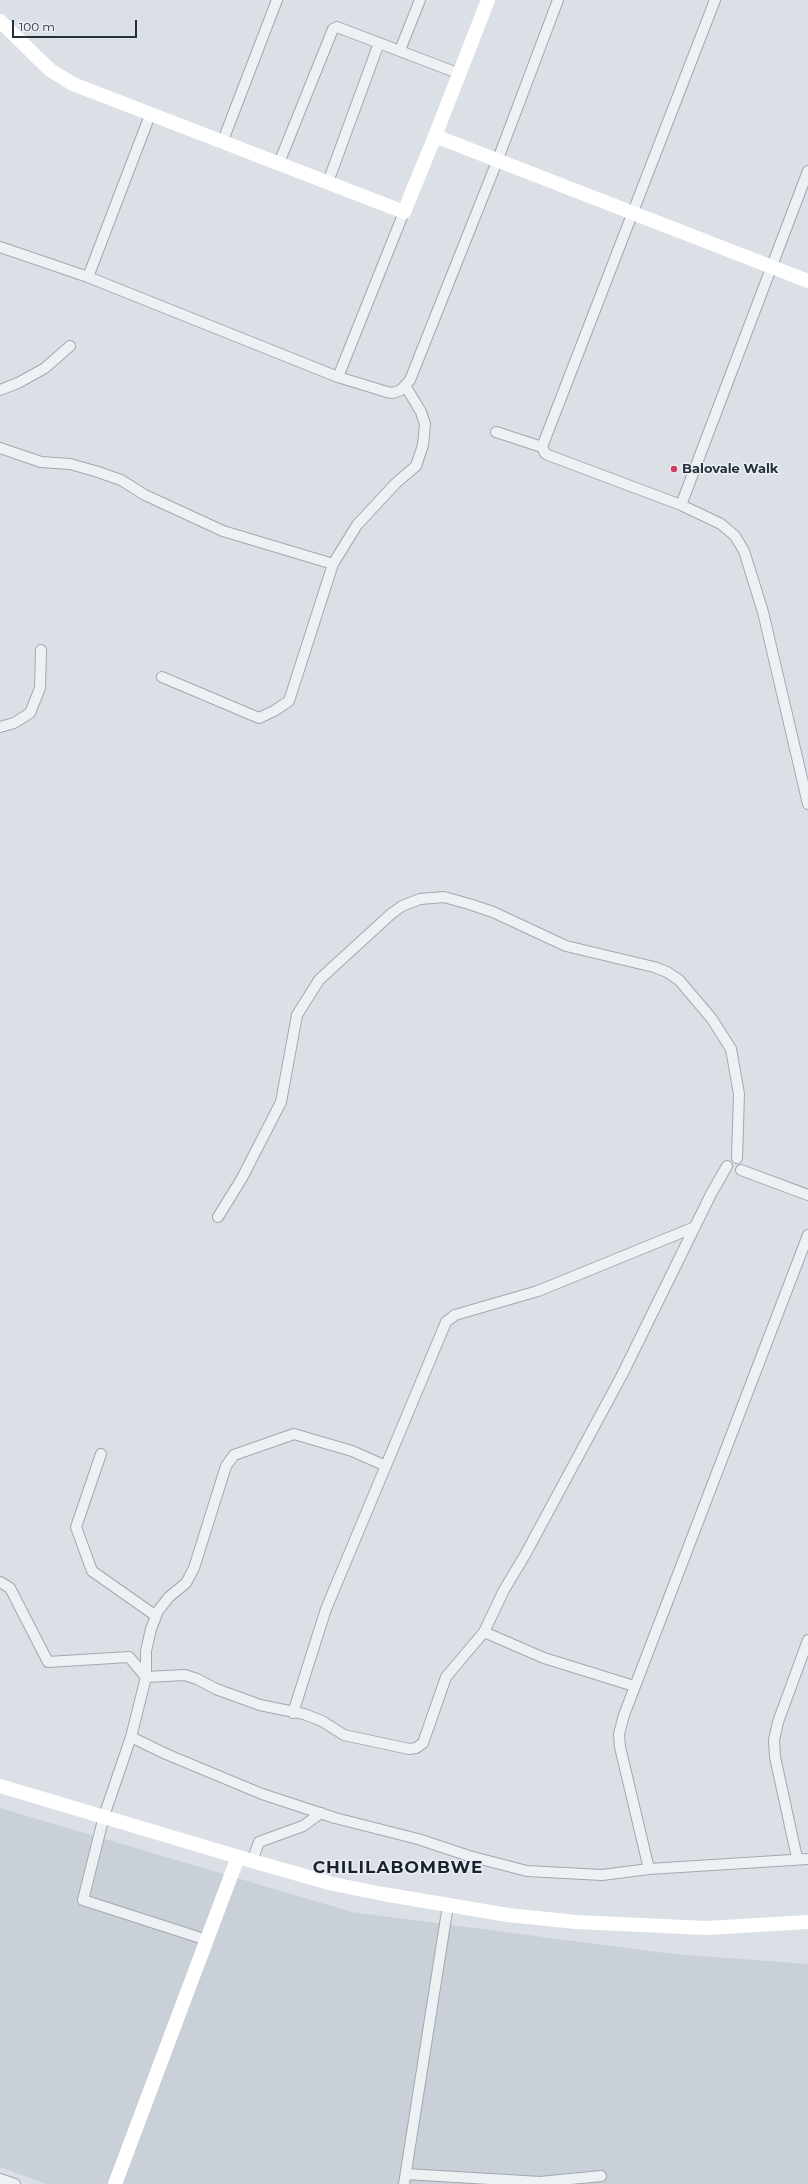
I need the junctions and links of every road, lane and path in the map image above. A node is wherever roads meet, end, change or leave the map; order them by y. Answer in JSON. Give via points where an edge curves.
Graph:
{"nodes":[{"id":1,"x":276,"y":0,"type":"edge"},
{"id":2,"x":420,"y":0,"type":"edge"},
{"id":3,"x":488,"y":0,"type":"edge"},
{"id":4,"x":558,"y":0,"type":"edge"},
{"id":5,"x":715,"y":0,"type":"edge"},
{"id":6,"x":0,"y":21,"type":"edge"},
{"id":7,"x":380,"y":43,"type":"junction"},
{"id":8,"x":400,"y":50,"type":"junction"},
{"id":9,"x":460,"y":74,"type":"junction"},
{"id":10,"x":150,"y":114,"type":"junction"},
{"id":11,"x":435,"y":136,"type":"junction"},
{"id":12,"x":222,"y":143,"type":"junction"},
{"id":13,"x":498,"y":159,"type":"junction"},
{"id":14,"x":279,"y":163,"type":"junction"},
{"id":15,"x":808,"y":171,"type":"edge"},
{"id":16,"x":328,"y":182,"type":"junction"},
{"id":17,"x":404,"y":212,"type":"junction"},
{"id":18,"x":633,"y":212,"type":"junction"},
{"id":19,"x":0,"y":247,"type":"edge"},
{"id":20,"x":772,"y":266,"type":"junction"},
{"id":21,"x":88,"y":278,"type":"junction"},
{"id":22,"x":808,"y":281,"type":"edge"},
{"id":23,"x":70,"y":346,"type":"dead end"},
{"id":24,"x":338,"y":377,"type":"junction"},
{"id":25,"x":406,"y":387,"type":"junction"},
{"id":26,"x":0,"y":390,"type":"edge"},
{"id":27,"x":496,"y":432,"type":"dead end"},
{"id":28,"x":542,"y":447,"type":"junction"},
{"id":29,"x":0,"y":448,"type":"edge"},
{"id":30,"x":681,"y":505,"type":"junction"},
{"id":31,"x":333,"y":564,"type":"junction"},
{"id":32,"x":41,"y":650,"type":"dead end"},
{"id":33,"x":162,"y":677,"type":"dead end"},
{"id":34,"x":0,"y":727,"type":"edge"},
{"id":35,"x":805,"y":772,"type":"edge"},
{"id":36,"x":808,"y":804,"type":"edge"},
{"id":37,"x":737,"y":1158,"type":"junction"},
{"id":38,"x":727,"y":1166,"type":"junction"},
{"id":39,"x":741,"y":1170,"type":"junction"},
{"id":40,"x":808,"y":1195,"type":"edge"},
{"id":41,"x":218,"y":1217,"type":"dead end"},
{"id":42,"x":695,"y":1227,"type":"junction"},
{"id":43,"x":808,"y":1235,"type":"edge"},
{"id":44,"x":101,"y":1454,"type":"dead end"},
{"id":45,"x":386,"y":1466,"type":"junction"},
{"id":46,"x":0,"y":1582,"type":"edge"},
{"id":47,"x":156,"y":1616,"type":"junction"},
{"id":48,"x":484,"y":1632,"type":"junction"},
{"id":49,"x":808,"y":1640,"type":"edge"},
{"id":50,"x":146,"y":1677,"type":"junction"},
{"id":51,"x":634,"y":1686,"type":"junction"},
{"id":52,"x":293,"y":1713,"type":"junction"},
{"id":53,"x":131,"y":1737,"type":"junction"},
{"id":54,"x":0,"y":1786,"type":"edge"},
{"id":55,"x":321,"y":1813,"type":"junction"},
{"id":56,"x":104,"y":1816,"type":"junction"},
{"id":57,"x":238,"y":1857,"type":"junction"},
{"id":58,"x":796,"y":1858,"type":"junction"},
{"id":59,"x":808,"y":1859,"type":"edge"},
{"id":60,"x":252,"y":1861,"type":"junction"},
{"id":61,"x":649,"y":1869,"type":"junction"},
{"id":62,"x":448,"y":1905,"type":"junction"},
{"id":63,"x":808,"y":1922,"type":"edge"},
{"id":64,"x":207,"y":1940,"type":"junction"},
{"id":65,"x":600,"y":2176,"type":"dead end"},
{"id":66,"x":0,"y":2179,"type":"edge"},
{"id":67,"x":405,"y":2179,"type":"edge"},
{"id":68,"x":15,"y":2184,"type":"edge"},
{"id":69,"x":115,"y":2184,"type":"edge"}],
"edges":[{"from":1,"to":12,"type":"street"},
{"from":2,"to":8,"type":"street"},
{"from":3,"to":9,"type":"street"},
{"from":4,"to":13,"type":"street"},
{"from":5,"to":18,"type":"street"},
{"from":6,"to":10,"type":"street","via":[[50,70],[73,84]]},
{"from":7,"to":8,"type":"street"},
{"from":7,"to":14,"type":"street","via":[[337,27],[333,29]]},
{"from":7,"to":16,"type":"street"},
{"from":8,"to":9,"type":"street"},
{"from":9,"to":11,"type":"street"},
{"from":10,"to":12,"type":"street"},
{"from":10,"to":21,"type":"street"},
{"from":11,"to":13,"type":"street"},
{"from":11,"to":17,"type":"street"},
{"from":12,"to":14,"type":"street"},
{"from":13,"to":18,"type":"street"},
{"from":13,"to":25,"type":"street"},
{"from":14,"to":16,"type":"street"},
{"from":15,"to":20,"type":"street"},
{"from":16,"to":17,"type":"street"},
{"from":17,"to":24,"type":"street"},
{"from":18,"to":20,"type":"street"},
{"from":18,"to":28,"type":"street"},
{"from":19,"to":21,"type":"street"},
{"from":20,"to":22,"type":"street"},
{"from":20,"to":30,"type":"street"},
{"from":21,"to":24,"type":"street"},
{"from":23,"to":26,"type":"street","via":[[45,368]]},
{"from":24,"to":25,"type":"street","via":[[393,393]]},
{"from":25,"to":31,"type":"street","via":[[425,424],[423,446],[416,466],[396,483],[357,525]]},
{"from":27,"to":28,"type":"street"},
{"from":28,"to":30,"type":"street","via":[[548,455]]},
{"from":29,"to":31,"type":"street","via":[[41,462],[70,464],[121,480],[145,495],[222,531]]},
{"from":30,"to":35,"type":"street","via":[[728,529],[744,551],[763,612]]},
{"from":31,"to":33,"type":"street","via":[[289,701],[284,705],[259,718]]},
{"from":32,"to":34,"type":"street","via":[[40,688],[30,713],[14,723]]},
{"from":35,"to":36,"type":"street"},
{"from":37,"to":38,"type":"street","via":[[731,1159]]},
{"from":37,"to":39,"type":"street","via":[[742,1163]]},
{"from":37,"to":41,"type":"street","via":[[739,1094],[731,1049],[712,1019],[679,980],[654,967],[566,946],[493,912],[469,904],[444,897],[420,899],[402,906],[391,914],[332,967],[320,980],[297,1015],[281,1102],[242,1178]]},
{"from":38,"to":39,"type":"street","via":[[731,1173],[735,1174]]},
{"from":38,"to":42,"type":"street","via":[[710,1194]]},
{"from":39,"to":40,"type":"street"},
{"from":42,"to":45,"type":"street","via":[[538,1290],[455,1315],[446,1322]]},
{"from":42,"to":48,"type":"street","via":[[608,1401],[504,1590]]},
{"from":43,"to":51,"type":"street"},
{"from":44,"to":47,"type":"street","via":[[76,1527],[92,1571]]},
{"from":45,"to":47,"type":"street","via":[[352,1451],[294,1434],[234,1455],[226,1466],[194,1568],[186,1583],[169,1597]]},
{"from":45,"to":52,"type":"street","via":[[326,1609]]},
{"from":46,"to":50,"type":"street","via":[[10,1588],[48,1662],[129,1657]]},
{"from":47,"to":50,"type":"street","via":[[146,1651]]},
{"from":48,"to":51,"type":"street","via":[[544,1658]]},
{"from":48,"to":52,"type":"street","via":[[446,1677],[427,1734],[423,1743],[416,1748],[409,1749],[344,1735],[322,1721]]},
{"from":49,"to":58,"type":"street","via":[[778,1722],[774,1740],[775,1757]]},
{"from":50,"to":52,"type":"street","via":[[185,1675],[260,1705]]},
{"from":50,"to":53,"type":"street"},
{"from":51,"to":61,"type":"street","via":[[619,1734],[620,1747]]},
{"from":53,"to":55,"type":"street","via":[[262,1794]]},
{"from":53,"to":56,"type":"street"},
{"from":54,"to":56,"type":"street"},
{"from":55,"to":60,"type":"street","via":[[303,1826],[259,1842]]},
{"from":55,"to":61,"type":"street","via":[[528,1871],[602,1875]]},
{"from":56,"to":57,"type":"street"},
{"from":56,"to":64,"type":"street","via":[[83,1900]]},
{"from":57,"to":60,"type":"street"},
{"from":57,"to":64,"type":"street"},
{"from":58,"to":59,"type":"street"},
{"from":58,"to":61,"type":"street"},
{"from":60,"to":62,"type":"street","via":[[340,1885]]},
{"from":62,"to":63,"type":"street","via":[[516,1916],[659,1927],[749,1926]]},
{"from":62,"to":67,"type":"street"},
{"from":64,"to":69,"type":"street"},
{"from":65,"to":67,"type":"street","via":[[540,2182]]},
{"from":66,"to":68,"type":"street"}]}
